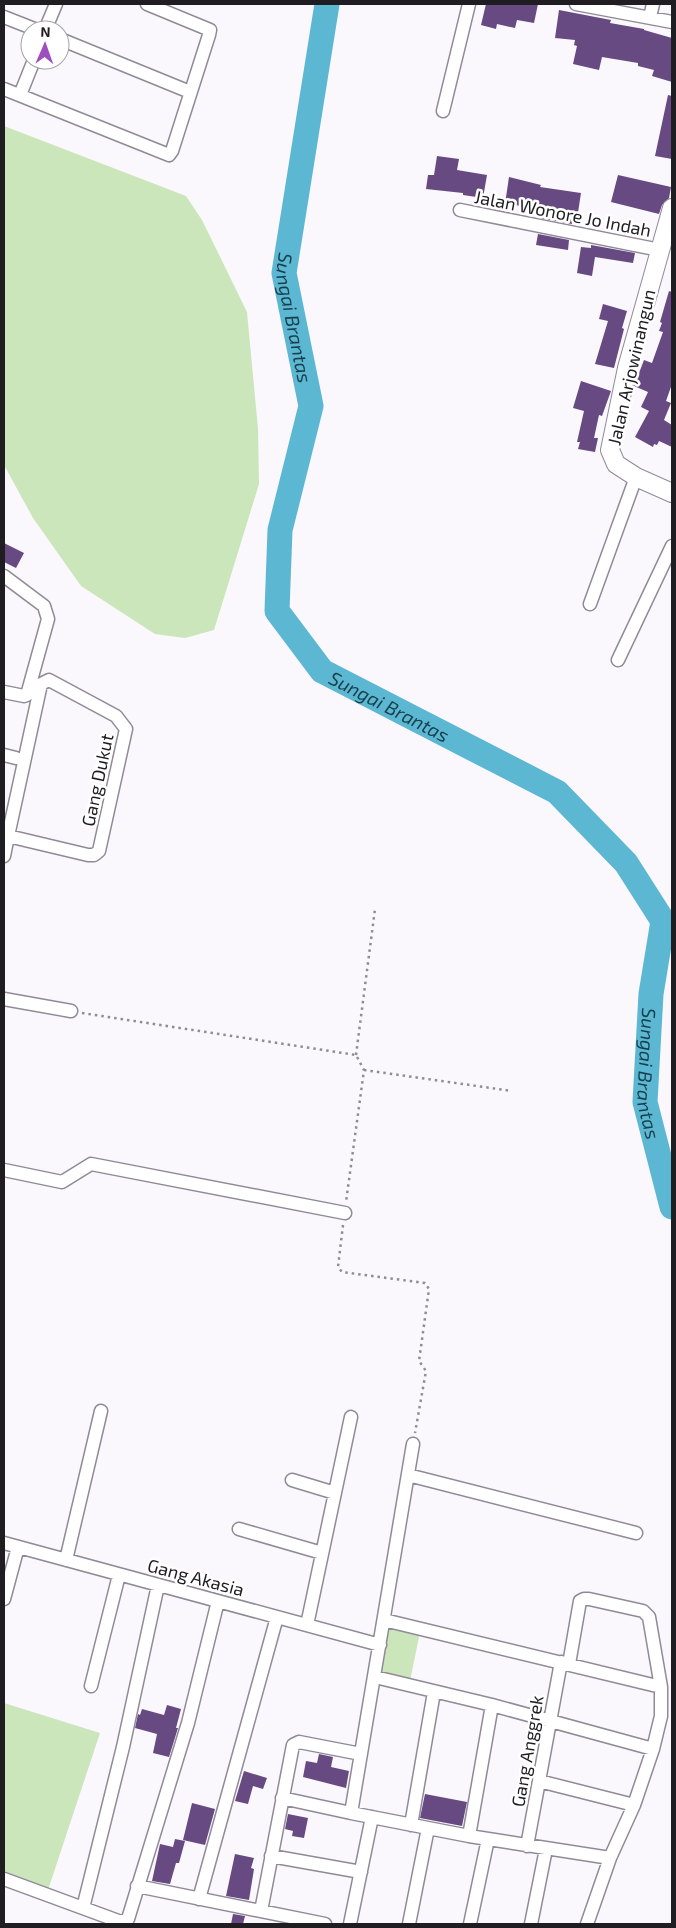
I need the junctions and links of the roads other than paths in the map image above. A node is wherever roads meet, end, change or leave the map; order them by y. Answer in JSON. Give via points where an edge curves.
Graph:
{"nodes":[{"id":1,"x":56,"y":4,"type":"edge"},
{"id":2,"x":147,"y":4,"type":"edge"},
{"id":3,"x":469,"y":4,"type":"edge"},
{"id":4,"x":576,"y":4,"type":"edge"},
{"id":5,"x":653,"y":4,"type":"edge"},
{"id":6,"x":4,"y":17,"type":"edge"},
{"id":7,"x":650,"y":17,"type":"junction"},
{"id":8,"x":49,"y":20,"type":"edge"},
{"id":9,"x":672,"y":22,"type":"edge"},
{"id":10,"x":20,"y":23,"type":"edge"},
{"id":11,"x":70,"y":43,"type":"edge"},
{"id":12,"x":30,"y":70,"type":"edge"},
{"id":13,"x":4,"y":89,"type":"edge"},
{"id":14,"x":190,"y":92,"type":"junction"},
{"id":15,"x":20,"y":96,"type":"junction"},
{"id":16,"x":444,"y":111,"type":"dead end"},
{"id":17,"x":460,"y":210,"type":"dead end"},
{"id":18,"x":671,"y":216,"type":"edge"},
{"id":19,"x":660,"y":250,"type":"junction"},
{"id":20,"x":636,"y":477,"type":"junction"},
{"id":21,"x":672,"y":493,"type":"edge"},
{"id":22,"x":672,"y":546,"type":"edge"},
{"id":23,"x":4,"y":576,"type":"edge"},
{"id":24,"x":590,"y":604,"type":"dead end"},
{"id":25,"x":618,"y":660,"type":"dead end"},
{"id":26,"x":4,"y":692,"type":"edge"},
{"id":27,"x":6,"y":836,"type":"edge"},
{"id":28,"x":4,"y":856,"type":"edge"},
{"id":29,"x":4,"y":999,"type":"edge"},
{"id":30,"x":71,"y":1011,"type":"road end"},
{"id":31,"x":4,"y":1170,"type":"edge"},
{"id":32,"x":345,"y":1213,"type":"road end"},
{"id":33,"x":101,"y":1411,"type":"dead end"},
{"id":34,"x":351,"y":1417,"type":"dead end"},
{"id":35,"x":413,"y":1444,"type":"road end"},
{"id":36,"x":408,"y":1476,"type":"junction"},
{"id":37,"x":292,"y":1480,"type":"dead end"},
{"id":38,"x":335,"y":1493,"type":"junction"},
{"id":39,"x":239,"y":1529,"type":"dead end"},
{"id":40,"x":636,"y":1533,"type":"dead end"},
{"id":41,"x":4,"y":1544,"type":"edge"},
{"id":42,"x":18,"y":1547,"type":"junction"},
{"id":43,"x":322,"y":1553,"type":"junction"},
{"id":44,"x":66,"y":1560,"type":"junction"},
{"id":45,"x":119,"y":1574,"type":"junction"},
{"id":46,"x":158,"y":1585,"type":"junction"},
{"id":47,"x":4,"y":1599,"type":"edge"},
{"id":48,"x":218,"y":1601,"type":"junction"},
{"id":49,"x":278,"y":1618,"type":"junction"},
{"id":50,"x":384,"y":1620,"type":"junction"},
{"id":51,"x":307,"y":1625,"type":"junction"},
{"id":52,"x":380,"y":1645,"type":"junction"},
{"id":53,"x":565,"y":1663,"type":"junction"},
{"id":54,"x":375,"y":1677,"type":"junction"},
{"id":55,"x":91,"y":1686,"type":"dead end"},
{"id":56,"x":661,"y":1687,"type":"junction"},
{"id":57,"x":434,"y":1692,"type":"junction"},
{"id":58,"x":492,"y":1706,"type":"junction"},
{"id":59,"x":549,"y":1721,"type":"junction"},
{"id":60,"x":653,"y":1749,"type":"junction"},
{"id":61,"x":361,"y":1754,"type":"junction"},
{"id":62,"x":539,"y":1781,"type":"junction"},
{"id":63,"x":282,"y":1798,"type":"junction"},
{"id":64,"x":634,"y":1805,"type":"junction"},
{"id":65,"x":351,"y":1813,"type":"junction"},
{"id":66,"x":372,"y":1817,"type":"junction"},
{"id":67,"x":411,"y":1825,"type":"junction"},
{"id":68,"x":428,"y":1828,"type":"junction"},
{"id":69,"x":469,"y":1836,"type":"junction"},
{"id":70,"x":488,"y":1839,"type":"junction"},
{"id":71,"x":527,"y":1846,"type":"junction"},
{"id":72,"x":546,"y":1848,"type":"junction"},
{"id":73,"x":272,"y":1856,"type":"junction"},
{"id":74,"x":610,"y":1858,"type":"junction"},
{"id":75,"x":361,"y":1872,"type":"junction"},
{"id":76,"x":4,"y":1879,"type":"edge"},
{"id":77,"x":136,"y":1886,"type":"junction"},
{"id":78,"x":199,"y":1899,"type":"junction"},
{"id":79,"x":83,"y":1908,"type":"junction"},
{"id":80,"x":261,"y":1912,"type":"junction"},
{"id":81,"x":325,"y":1924,"type":"edge"},
{"id":82,"x":350,"y":1924,"type":"edge"},
{"id":83,"x":409,"y":1924,"type":"edge"},
{"id":84,"x":470,"y":1924,"type":"edge"},
{"id":85,"x":531,"y":1924,"type":"edge"},
{"id":86,"x":587,"y":1924,"type":"edge"}],
"edges":[{"from":1,"to":8,"type":"street"},
{"from":2,"to":14,"type":"street","via":[[210,30]]},
{"from":3,"to":16,"type":"street"},
{"from":4,"to":7,"type":"street"},
{"from":5,"to":7,"type":"street"},
{"from":6,"to":10,"type":"street"},
{"from":7,"to":9,"type":"street"},
{"from":11,"to":14,"type":"street"},
{"from":12,"to":15,"type":"street"},
{"from":13,"to":15,"type":"street"},
{"from":14,"to":15,"type":"street","via":[[168,155]]},
{"from":17,"to":19,"type":"street","name":"Jalan Wonore Jo Indah"},
{"from":18,"to":19,"type":"main road","name":"Jalan Arjowinangun"},
{"from":19,"to":20,"type":"main road","name":"Jalan Arjowinangun","via":[[610,443],[616,464]]},
{"from":20,"to":21,"type":"main road","name":"Jalan Arjowinangun"},
{"from":20,"to":24,"type":"street"},
{"from":22,"to":25,"type":"street"},
{"from":23,"to":26,"type":"street","via":[[44,606],[48,620],[27,695]]},
{"from":27,"to":27,"type":"street","name":"Gang Dukut","via":[[41,684],[50,680],[116,716],[126,729],[99,851],[88,855]]},
{"from":27,"to":28,"type":"street"},
{"from":29,"to":30,"type":"street"},
{"from":31,"to":32,"type":"street","via":[[62,1182],[91,1164]]},
{"from":33,"to":44,"type":"street"},
{"from":34,"to":38,"type":"street"},
{"from":35,"to":36,"type":"street"},
{"from":36,"to":40,"type":"street"},
{"from":36,"to":50,"type":"street"},
{"from":37,"to":38,"type":"street"},
{"from":38,"to":43,"type":"street"},
{"from":39,"to":43,"type":"street"},
{"from":41,"to":42,"type":"street","name":"Gang Akasia"},
{"from":42,"to":44,"type":"street","name":"Gang Akasia"},
{"from":42,"to":47,"type":"street"},
{"from":43,"to":51,"type":"street"},
{"from":44,"to":45,"type":"street","name":"Gang Akasia"},
{"from":45,"to":46,"type":"street","name":"Gang Akasia"},
{"from":45,"to":55,"type":"street"},
{"from":46,"to":48,"type":"street","name":"Gang Akasia"},
{"from":46,"to":79,"type":"street","via":[[123,1748]]},
{"from":48,"to":49,"type":"street","name":"Gang Akasia"},
{"from":48,"to":77,"type":"street","via":[[188,1723]]},
{"from":49,"to":51,"type":"street","name":"Gang Akasia"},
{"from":49,"to":78,"type":"street"},
{"from":50,"to":52,"type":"street"},
{"from":50,"to":53,"type":"street"},
{"from":51,"to":52,"type":"street","name":"Gang Akasia"},
{"from":52,"to":54,"type":"street"},
{"from":53,"to":56,"type":"street"},
{"from":53,"to":56,"type":"street","name":"Gang Anggrek","via":[[580,1601],[588,1599],[643,1611],[649,1617]]},
{"from":53,"to":59,"type":"street","name":"Gang Anggrek"},
{"from":54,"to":57,"type":"street"},
{"from":54,"to":61,"type":"street"},
{"from":56,"to":60,"type":"street","via":[[661,1716]]},
{"from":57,"to":58,"type":"street"},
{"from":57,"to":67,"type":"street"},
{"from":58,"to":59,"type":"street"},
{"from":58,"to":69,"type":"street"},
{"from":59,"to":60,"type":"street"},
{"from":59,"to":62,"type":"street","name":"Gang Anggrek"},
{"from":60,"to":64,"type":"street"},
{"from":61,"to":63,"type":"street","via":[[295,1743],[291,1749]]},
{"from":61,"to":65,"type":"street"},
{"from":62,"to":64,"type":"street"},
{"from":62,"to":71,"type":"street","name":"Gang Anggrek"},
{"from":63,"to":65,"type":"street"},
{"from":63,"to":73,"type":"street"},
{"from":64,"to":74,"type":"street"},
{"from":65,"to":66,"type":"street"},
{"from":66,"to":67,"type":"street"},
{"from":66,"to":75,"type":"street"},
{"from":67,"to":68,"type":"street"},
{"from":68,"to":69,"type":"street"},
{"from":68,"to":83,"type":"street"},
{"from":69,"to":70,"type":"street"},
{"from":70,"to":71,"type":"street"},
{"from":70,"to":84,"type":"street"},
{"from":71,"to":72,"type":"street"},
{"from":72,"to":74,"type":"street"},
{"from":72,"to":85,"type":"street"},
{"from":73,"to":75,"type":"street"},
{"from":73,"to":80,"type":"street"},
{"from":74,"to":86,"type":"street"},
{"from":75,"to":82,"type":"street"},
{"from":76,"to":79,"type":"street"},
{"from":77,"to":78,"type":"street"},
{"from":77,"to":79,"type":"street","via":[[125,1921]]},
{"from":78,"to":80,"type":"street"},
{"from":80,"to":81,"type":"street"}]}
